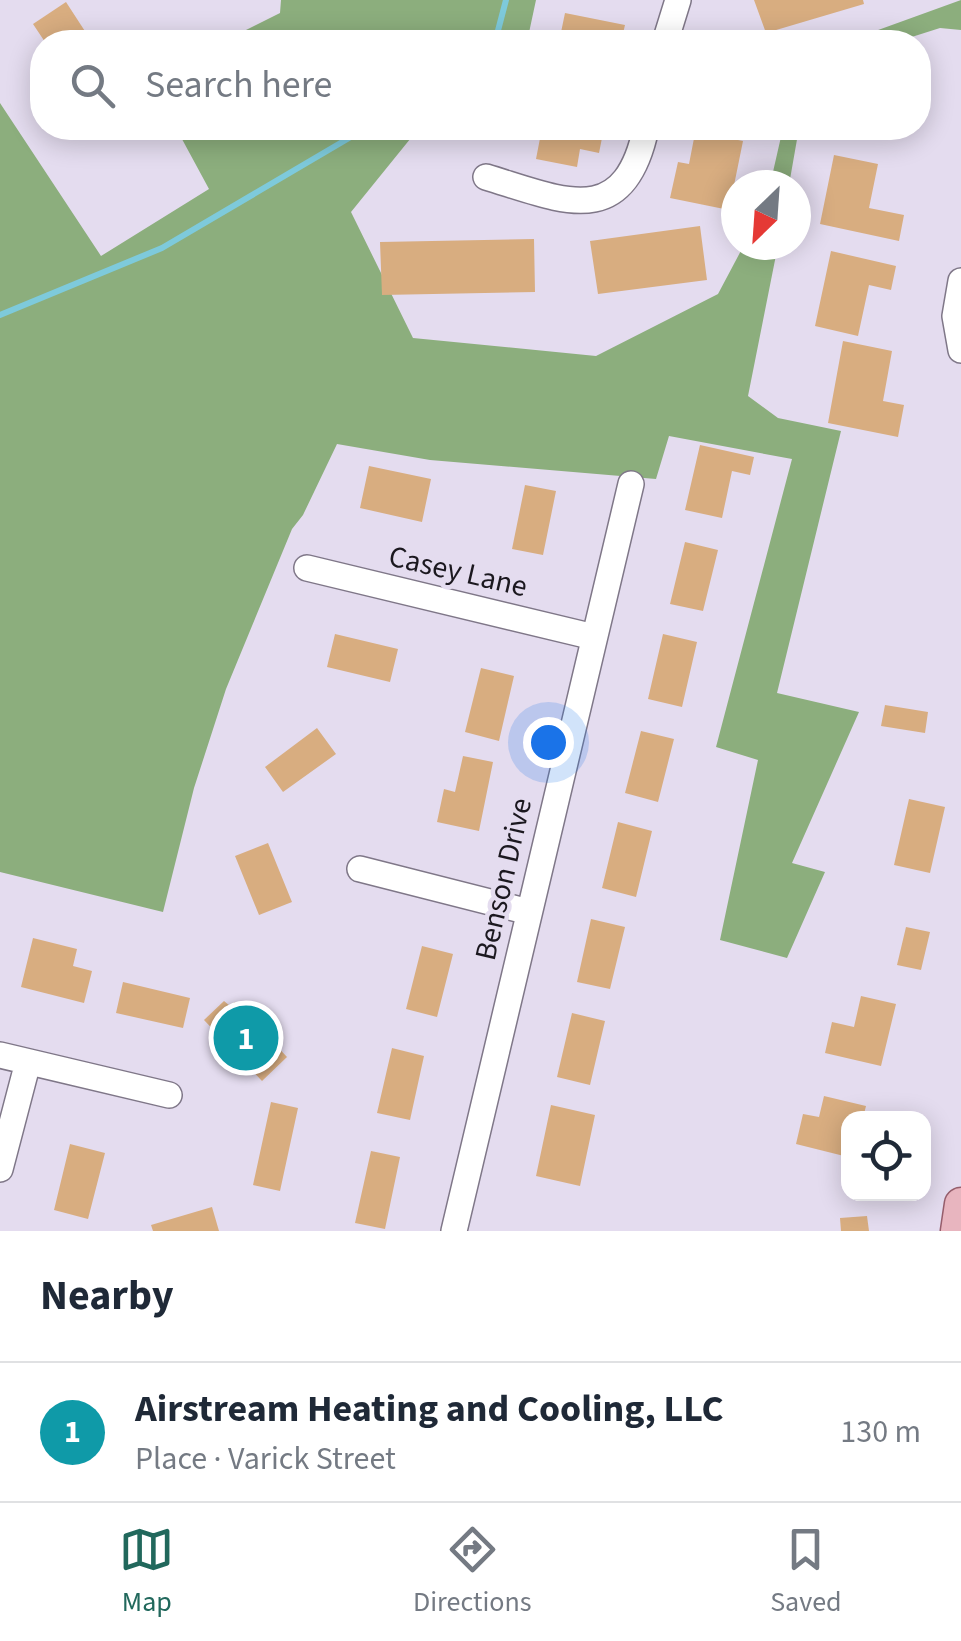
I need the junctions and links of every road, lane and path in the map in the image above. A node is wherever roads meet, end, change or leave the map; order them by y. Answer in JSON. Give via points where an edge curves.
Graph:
{"nodes":[{"id":1,"x":678,"y":0,"type":"edge"},
{"id":2,"x":669,"y":30,"type":"edge"},
{"id":3,"x":642,"y":140,"type":"edge"},
{"id":4,"x":486,"y":177,"type":"dead end"},
{"id":5,"x":961,"y":281,"type":"edge"},
{"id":6,"x":961,"y":350,"type":"edge"},
{"id":7,"x":632,"y":484,"type":"dead end"},
{"id":8,"x":308,"y":568,"type":"dead end"},
{"id":9,"x":594,"y":637,"type":"junction"},
{"id":10,"x":360,"y":868,"type":"dead end"},
{"id":11,"x":528,"y":912,"type":"junction"},
{"id":12,"x":0,"y":1054,"type":"edge"},
{"id":13,"x":28,"y":1062,"type":"junction"},
{"id":14,"x":168,"y":1095,"type":"dead end"},
{"id":15,"x":0,"y":1169,"type":"edge"},
{"id":16,"x":961,"y":1204,"type":"edge"},
{"id":17,"x":454,"y":1231,"type":"edge"},
{"id":18,"x":957,"y":1231,"type":"edge"}],
"edges":[{"from":1,"to":2,"type":"street"},
{"from":3,"to":4,"type":"street","via":[[627,180],[606,196],[570,203]]},
{"from":5,"to":6,"type":"street","via":[[954,316]]},
{"from":7,"to":9,"type":"street","name":"Benson Drive"},
{"from":8,"to":9,"type":"street","name":"Casey Lane"},
{"from":9,"to":11,"type":"street","name":"Benson Drive"},
{"from":10,"to":11,"type":"street"},
{"from":11,"to":17,"type":"street","name":"Benson Drive"},
{"from":12,"to":13,"type":"street"},
{"from":13,"to":14,"type":"street"},
{"from":13,"to":15,"type":"street"},
{"from":16,"to":18,"type":"main road"}]}
